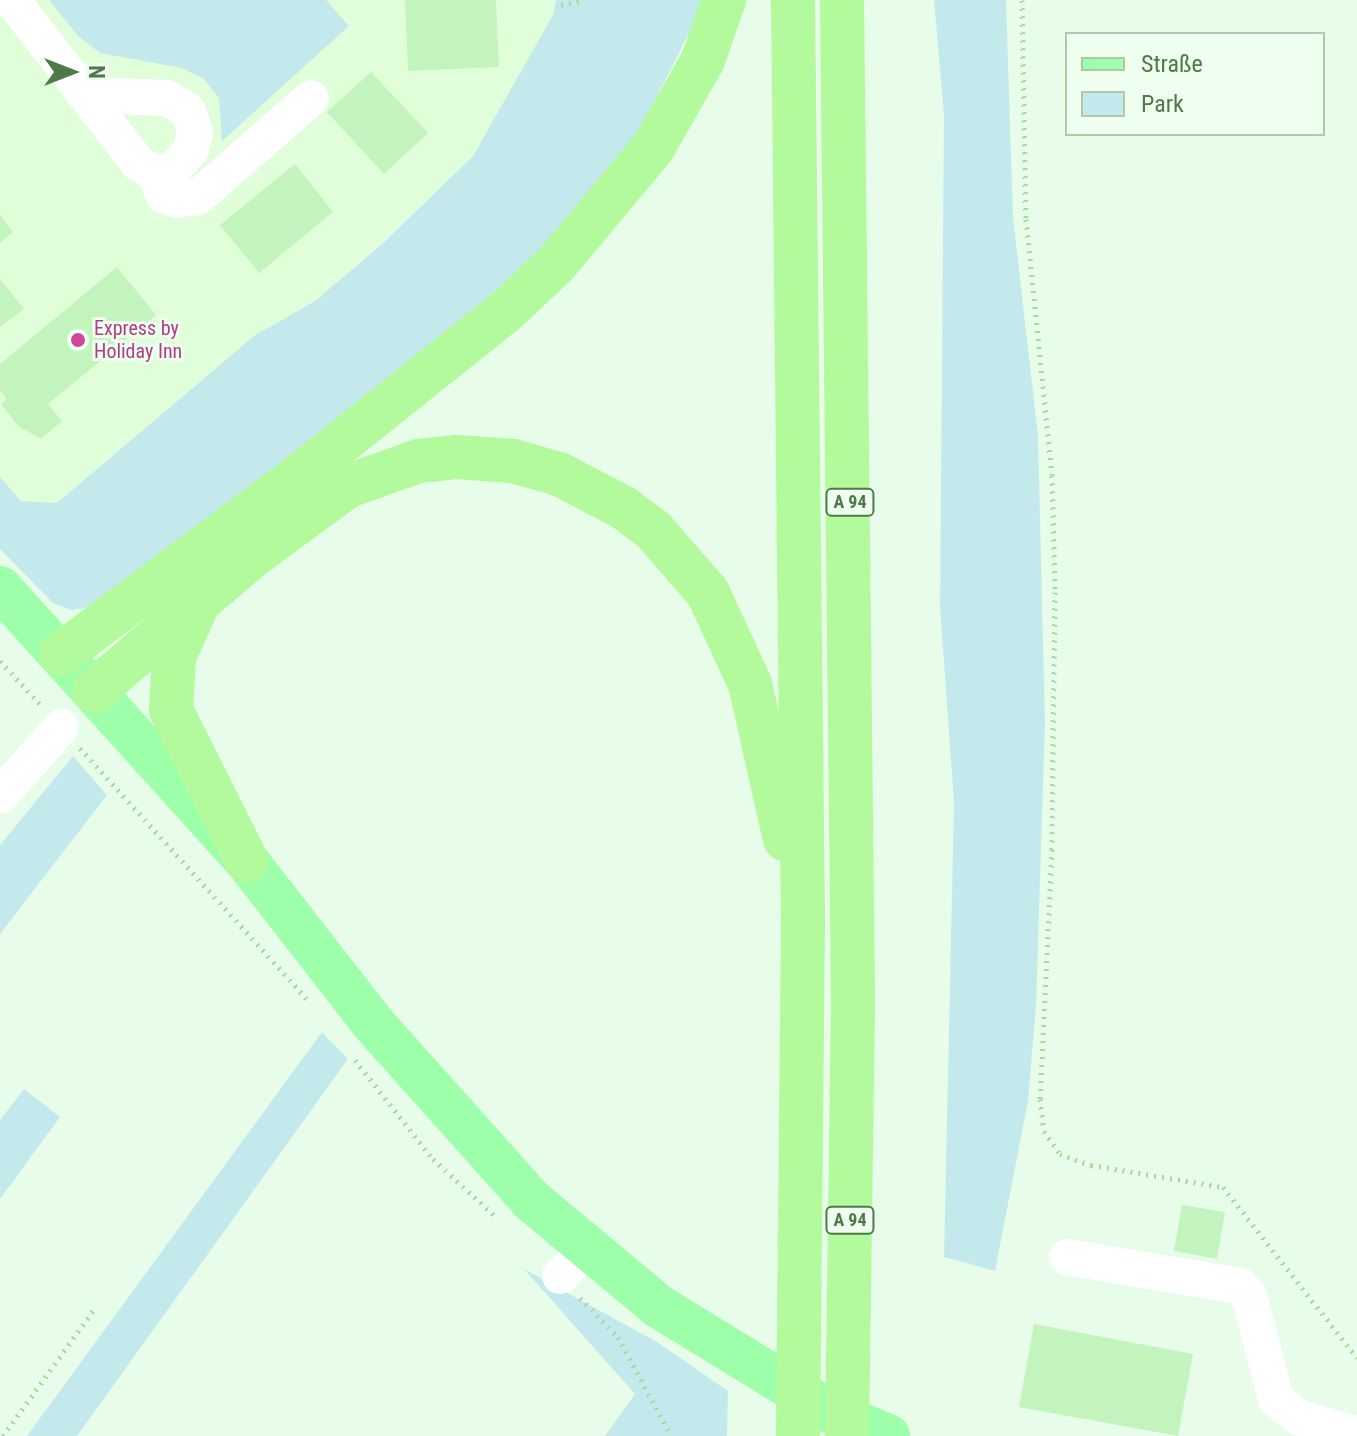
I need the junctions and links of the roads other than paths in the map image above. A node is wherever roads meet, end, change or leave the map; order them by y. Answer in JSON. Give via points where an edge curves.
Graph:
{"nodes":[{"id":1,"x":12,"y":0,"type":"edge"},
{"id":2,"x":724,"y":0,"type":"edge"},
{"id":3,"x":793,"y":0,"type":"edge"},
{"id":4,"x":842,"y":0,"type":"edge"},
{"id":5,"x":88,"y":95,"type":"junction"},
{"id":6,"x":311,"y":98,"type":"dead end"},
{"id":7,"x":155,"y":173,"type":"junction"},
{"id":8,"x":0,"y":588,"type":"edge"},
{"id":9,"x":201,"y":599,"type":"junction"},
{"id":10,"x":61,"y":654,"type":"junction"},
{"id":11,"x":94,"y":691,"type":"junction"},
{"id":12,"x":61,"y":727,"type":"road end"},
{"id":13,"x":0,"y":796,"type":"edge"},
{"id":14,"x":246,"y":860,"type":"junction"},
{"id":15,"x":803,"y":920,"type":"junction"},
{"id":16,"x":1067,"y":1257,"type":"dead end"},
{"id":17,"x":1357,"y":1435,"type":"edge"},
{"id":18,"x":798,"y":1436,"type":"edge"},
{"id":19,"x":847,"y":1436,"type":"edge"},
{"id":20,"x":888,"y":1436,"type":"edge"}],
"edges":[{"from":1,"to":5,"type":"street"},
{"from":2,"to":10,"type":"highway","via":[[703,60],[660,137],[629,182],[556,264],[505,312],[303,473]]},
{"from":3,"to":15,"type":"highway","number":"A 94"},
{"from":4,"to":19,"type":"highway","number":"A 94","via":[[853,988]]},
{"from":5,"to":7,"type":"street","via":[[138,163]]},
{"from":5,"to":7,"type":"street","via":[[168,98],[188,111],[195,132],[191,150],[174,169]]},
{"from":6,"to":7,"type":"street","via":[[198,197],[176,200],[163,195]]},
{"from":8,"to":10,"type":"main road"},
{"from":9,"to":11,"type":"highway"},
{"from":9,"to":14,"type":"highway","via":[[174,657],[171,710]]},
{"from":9,"to":15,"type":"highway","via":[[312,508],[385,470],[419,461],[490,457],[547,470],[593,490],[654,531],[684,562],[731,636],[750,684]]},
{"from":10,"to":11,"type":"main road"},
{"from":11,"to":14,"type":"main road"},
{"from":12,"to":13,"type":"street"},
{"from":14,"to":20,"type":"main road","via":[[573,1264],[658,1306],[831,1412]]},
{"from":15,"to":18,"type":"highway","number":"A 94"},
{"from":16,"to":17,"type":"street","via":[[1240,1286],[1249,1296],[1276,1400],[1301,1418]]}]}
